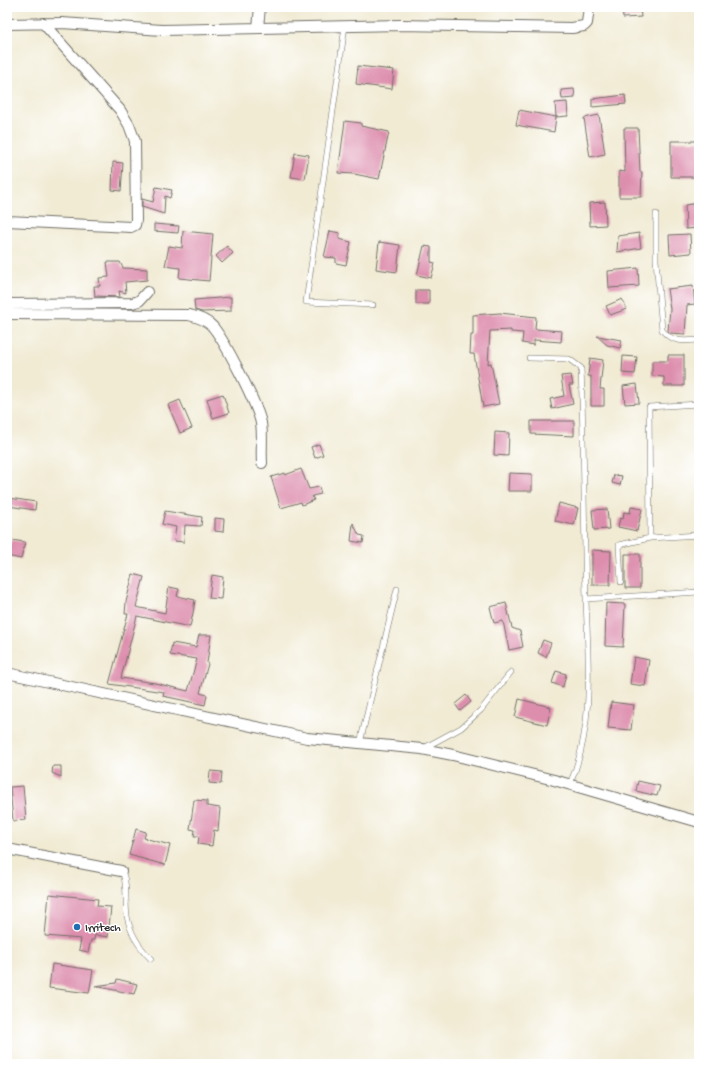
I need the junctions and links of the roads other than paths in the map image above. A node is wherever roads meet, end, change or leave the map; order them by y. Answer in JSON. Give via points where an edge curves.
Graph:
{"nodes":[{"id":1,"x":260,"y":7,"type":"edge"},
{"id":2,"x":589,"y":7,"type":"edge"},
{"id":3,"x":43,"y":23,"type":"junction"},
{"id":4,"x":7,"y":24,"type":"edge"},
{"id":5,"x":345,"y":26,"type":"junction"},
{"id":6,"x":258,"y":28,"type":"junction"},
{"id":7,"x":656,"y":214,"type":"dead end"},
{"id":8,"x":7,"y":221,"type":"edge"},
{"id":9,"x":147,"y":292,"type":"dead end"},
{"id":10,"x":7,"y":304,"type":"edge"},
{"id":11,"x":373,"y":305,"type":"dead end"},
{"id":12,"x":7,"y":314,"type":"edge"},
{"id":13,"x":699,"y":340,"type":"edge"},
{"id":14,"x":529,"y":358,"type":"dead end"},
{"id":15,"x":699,"y":404,"type":"edge"},
{"id":16,"x":262,"y":463,"type":"dead end"},
{"id":17,"x":699,"y":535,"type":"edge"},
{"id":18,"x":650,"y":538,"type":"junction"},
{"id":19,"x":621,"y":582,"type":"dead end"},
{"id":20,"x":397,"y":589,"type":"dead end"},
{"id":21,"x":699,"y":592,"type":"edge"},
{"id":22,"x":586,"y":599,"type":"junction"},
{"id":23,"x":511,"y":672,"type":"dead end"},
{"id":24,"x":7,"y":673,"type":"edge"},
{"id":25,"x":360,"y":743,"type":"junction"},
{"id":26,"x":422,"y":749,"type":"junction"},
{"id":27,"x":570,"y":784,"type":"junction"},
{"id":28,"x":699,"y":822,"type":"edge"},
{"id":29,"x":7,"y":849,"type":"edge"},
{"id":30,"x":122,"y":871,"type":"joint"},
{"id":31,"x":151,"y":959,"type":"dead end"}],
"edges":[{"from":1,"to":6,"type":"street"},
{"from":2,"to":5,"type":"street","via":[[587,23],[572,28]]},
{"from":3,"to":4,"type":"street"},
{"from":3,"to":6,"type":"street","via":[[162,30]]},
{"from":3,"to":8,"type":"street","via":[[120,110],[129,125],[135,141],[136,220],[135,225],[131,227]]},
{"from":5,"to":6,"type":"street"},
{"from":5,"to":11,"type":"lane","via":[[306,302]]},
{"from":7,"to":13,"type":"lane","via":[[656,260],[662,330],[667,337],[675,340]]},
{"from":9,"to":10,"type":"street","via":[[139,301],[132,303]]},
{"from":12,"to":16,"type":"street","via":[[189,315],[206,321],[227,349],[258,413]]},
{"from":14,"to":22,"type":"lane","via":[[569,359],[581,368]]},
{"from":15,"to":18,"type":"lane","via":[[648,407]]},
{"from":17,"to":18,"type":"lane"},
{"from":18,"to":19,"type":"lane","via":[[619,545]]},
{"from":20,"to":25,"type":"lane"},
{"from":21,"to":22,"type":"lane"},
{"from":22,"to":27,"type":"lane","via":[[588,712],[577,769]]},
{"from":23,"to":26,"type":"lane","via":[[480,710],[461,728]]},
{"from":24,"to":25,"type":"street","via":[[307,738]]},
{"from":25,"to":26,"type":"street"},
{"from":26,"to":27,"type":"street"},
{"from":27,"to":28,"type":"street"},
{"from":29,"to":30,"type":"street"},
{"from":30,"to":31,"type":"lane","via":[[126,878],[124,892],[127,918],[134,937]]}]}
